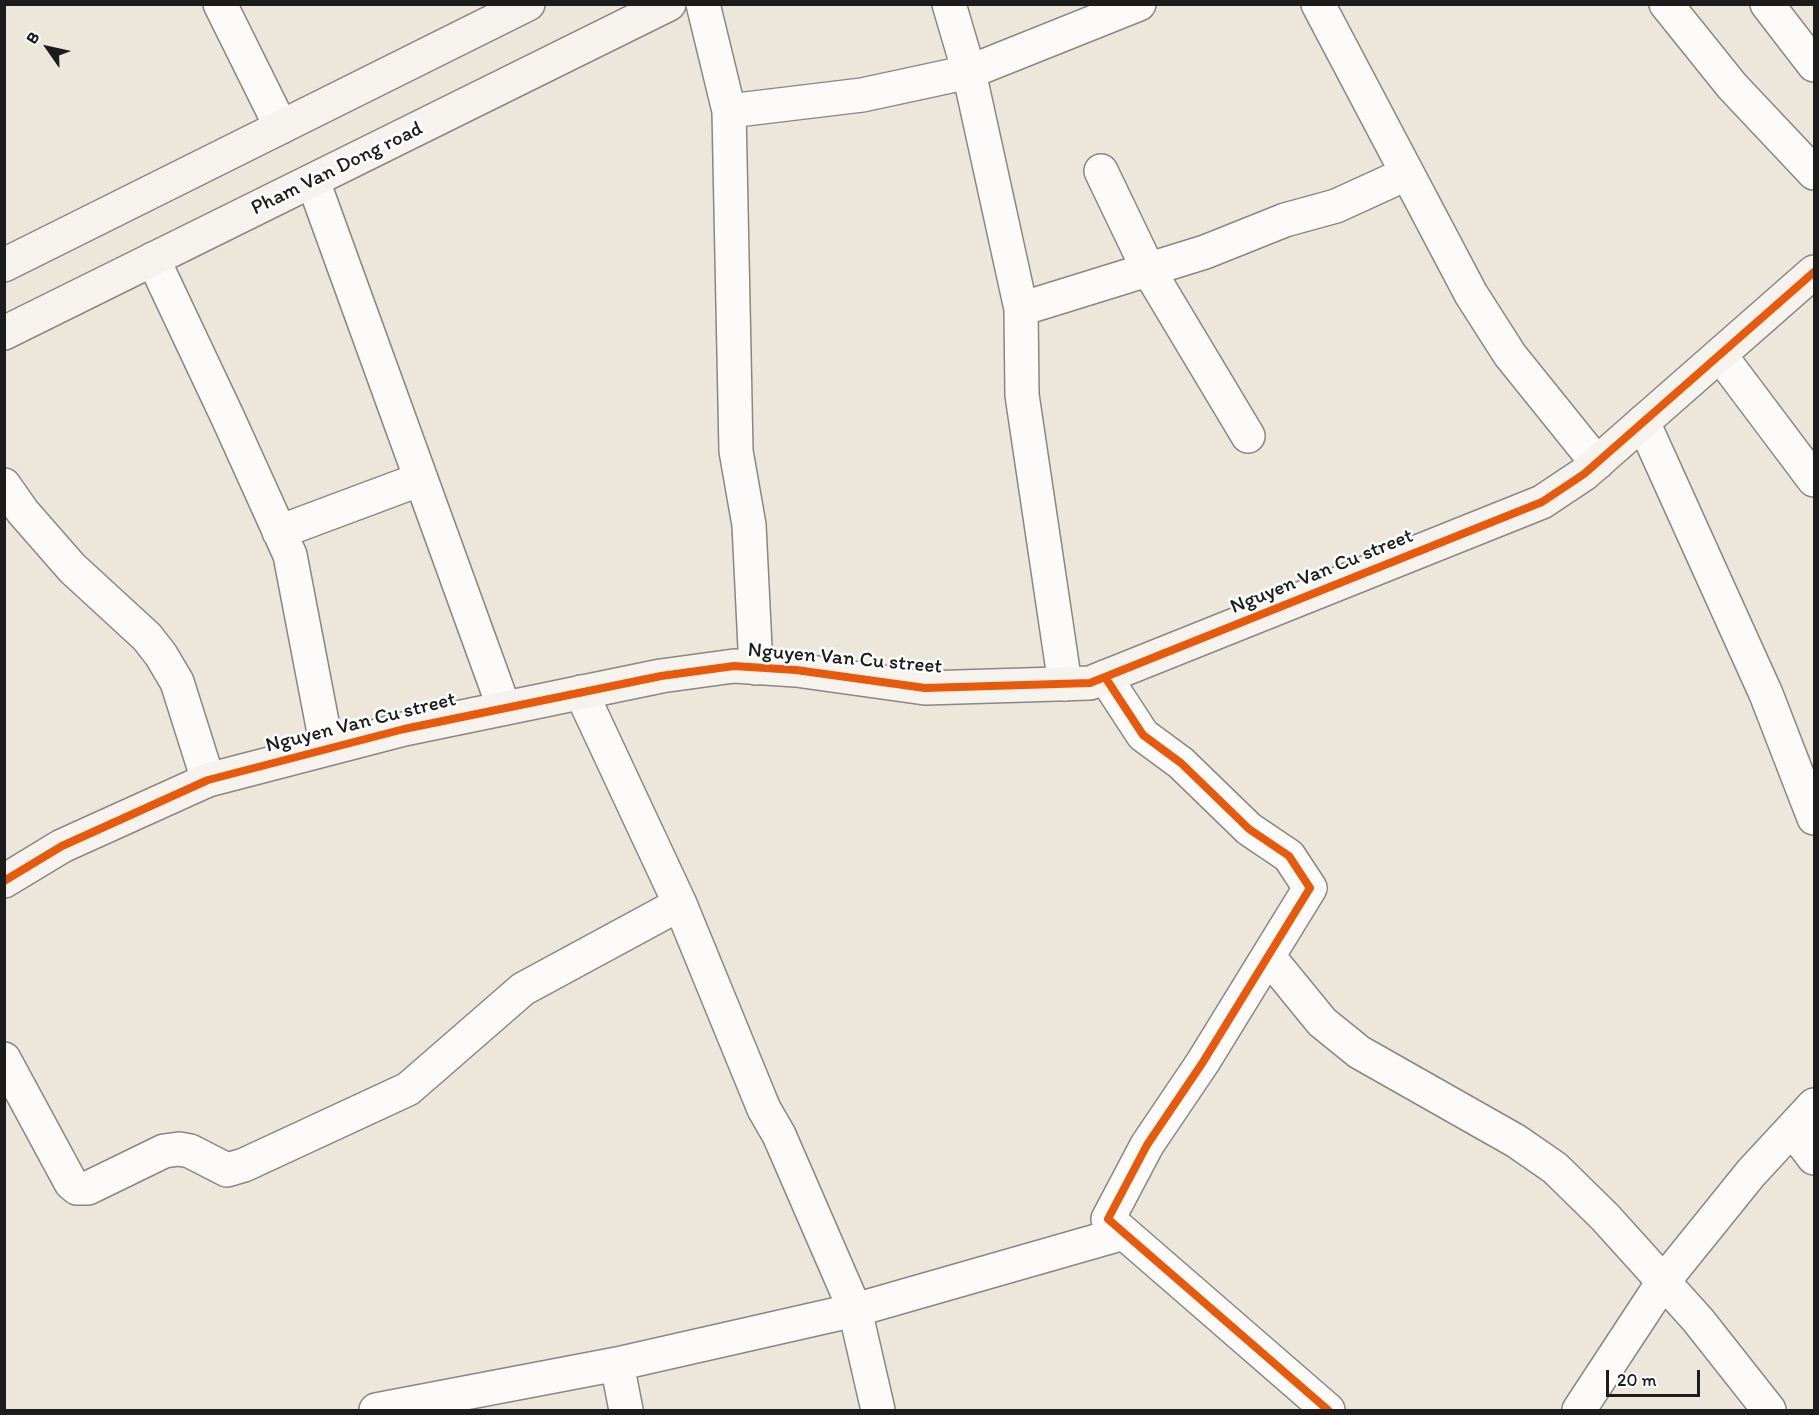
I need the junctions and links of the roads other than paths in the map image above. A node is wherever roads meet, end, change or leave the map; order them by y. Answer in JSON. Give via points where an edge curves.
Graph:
{"nodes":[{"id":1,"x":220,"y":4,"type":"edge"},
{"id":2,"x":528,"y":4,"type":"edge"},
{"id":3,"x":669,"y":4,"type":"edge"},
{"id":4,"x":703,"y":4,"type":"edge"},
{"id":5,"x":949,"y":4,"type":"edge"},
{"id":6,"x":1139,"y":4,"type":"edge"},
{"id":7,"x":1318,"y":4,"type":"edge"},
{"id":8,"x":1666,"y":4,"type":"edge"},
{"id":9,"x":1767,"y":4,"type":"edge"},
{"id":10,"x":1815,"y":65,"type":"edge"},
{"id":11,"x":969,"y":72,"type":"junction"},
{"id":12,"x":729,"y":111,"type":"junction"},
{"id":13,"x":280,"y":127,"type":"junction"},
{"id":14,"x":1101,"y":171,"type":"dead end"},
{"id":15,"x":1815,"y":173,"type":"edge"},
{"id":16,"x":1406,"y":174,"type":"junction"},
{"id":17,"x":313,"y":181,"type":"junction"},
{"id":18,"x":153,"y":259,"type":"junction"},
{"id":19,"x":4,"y":265,"type":"edge"},
{"id":20,"x":1148,"y":268,"type":"junction"},
{"id":21,"x":1815,"y":272,"type":"edge"},
{"id":22,"x":1021,"y":309,"type":"junction"},
{"id":23,"x":4,"y":333,"type":"edge"},
{"id":24,"x":1720,"y":355,"type":"junction"},
{"id":25,"x":1643,"y":422,"type":"junction"},
{"id":26,"x":1248,"y":436,"type":"dead end"},
{"id":27,"x":1597,"y":463,"type":"junction"},
{"id":28,"x":421,"y":479,"type":"junction"},
{"id":29,"x":1815,"y":480,"type":"edge"},
{"id":30,"x":4,"y":485,"type":"edge"},
{"id":31,"x":279,"y":532,"type":"junction"},
{"id":32,"x":756,"y":668,"type":"junction"},
{"id":33,"x":1105,"y":677,"type":"junction"},
{"id":34,"x":1065,"y":684,"type":"junction"},
{"id":35,"x":581,"y":692,"type":"junction"},
{"id":36,"x":504,"y":708,"type":"junction"},
{"id":37,"x":327,"y":748,"type":"junction"},
{"id":38,"x":208,"y":780,"type":"junction"},
{"id":39,"x":1815,"y":818,"type":"edge"},
{"id":40,"x":4,"y":881,"type":"edge"},
{"id":41,"x":680,"y":904,"type":"junction"},
{"id":42,"x":1268,"y":956,"type":"junction"},
{"id":43,"x":4,"y":1059,"type":"edge"},
{"id":44,"x":1815,"y":1105,"type":"edge"},
{"id":45,"x":1792,"y":1129,"type":"junction"},
{"id":46,"x":1815,"y":1158,"type":"edge"},
{"id":47,"x":1124,"y":1233,"type":"junction"},
{"id":48,"x":1664,"y":1282,"type":"junction"},
{"id":49,"x":855,"y":1310,"type":"junction"},
{"id":50,"x":617,"y":1364,"type":"junction"},
{"id":51,"x":376,"y":1410,"type":"edge"},
{"id":52,"x":626,"y":1410,"type":"edge"},
{"id":53,"x":878,"y":1410,"type":"edge"},
{"id":54,"x":1328,"y":1410,"type":"edge"},
{"id":55,"x":1579,"y":1410,"type":"edge"},
{"id":56,"x":1769,"y":1410,"type":"edge"}],
"edges":[{"from":1,"to":13,"type":"street"},
{"from":2,"to":13,"type":"street"},
{"from":3,"to":17,"type":"street","name":"Pham Van Dong road"},
{"from":4,"to":12,"type":"street"},
{"from":5,"to":11,"type":"street"},
{"from":6,"to":11,"type":"street"},
{"from":7,"to":16,"type":"street"},
{"from":8,"to":15,"type":"street","via":[[1732,86]]},
{"from":9,"to":10,"type":"street"},
{"from":11,"to":12,"type":"street","via":[[862,95]]},
{"from":11,"to":22,"type":"street"},
{"from":12,"to":32,"type":"street","via":[[736,451],[749,525]]},
{"from":13,"to":19,"type":"street"},
{"from":14,"to":20,"type":"street"},
{"from":16,"to":20,"type":"street","via":[[1336,206]]},
{"from":16,"to":27,"type":"street","via":[[1471,294],[1510,355]]},
{"from":17,"to":18,"type":"street","name":"Pham Van Dong road"},
{"from":17,"to":28,"type":"street"},
{"from":18,"to":23,"type":"street","name":"Pham Van Dong road"},
{"from":18,"to":31,"type":"street"},
{"from":20,"to":22,"type":"street"},
{"from":20,"to":26,"type":"street"},
{"from":21,"to":24,"type":"street","name":"Nguyen Van Cu street"},
{"from":22,"to":34,"type":"street","via":[[1022,395]]},
{"from":24,"to":25,"type":"street","name":"Nguyen Van Cu street"},
{"from":24,"to":29,"type":"street"},
{"from":25,"to":27,"type":"street","name":"Nguyen Van Cu street"},
{"from":25,"to":39,"type":"street","via":[[1766,694]]},
{"from":27,"to":33,"type":"street","name":"Nguyen Van Cu street","via":[[1542,502]]},
{"from":28,"to":31,"type":"street"},
{"from":28,"to":36,"type":"street"},
{"from":30,"to":38,"type":"street","via":[[72,568],[147,637],[161,655],[177,682]]},
{"from":31,"to":37,"type":"street","via":[[290,555]]},
{"from":32,"to":34,"type":"street","name":"Nguyen Van Cu street","via":[[925,688]]},
{"from":32,"to":35,"type":"street","name":"Nguyen Van Cu street","via":[[734,666],[661,676]]},
{"from":33,"to":34,"type":"street","name":"Nguyen Van Cu street","via":[[1090,683]]},
{"from":33,"to":42,"type":"street","via":[[1143,735],[1181,763],[1249,829],[1289,856],[1311,888]]},
{"from":35,"to":36,"type":"street","name":"Nguyen Van Cu street"},
{"from":35,"to":41,"type":"street"},
{"from":36,"to":37,"type":"street","name":"Nguyen Van Cu street"},
{"from":37,"to":38,"type":"street","name":"Nguyen Van Cu street"},
{"from":38,"to":40,"type":"street","name":"Nguyen Van Cu street","via":[[62,846]]},
{"from":41,"to":43,"type":"street","via":[[523,989],[408,1089],[227,1170],[179,1149],[164,1151],[88,1188],[76,1188]]},
{"from":41,"to":49,"type":"street","via":[[764,1109]]},
{"from":42,"to":47,"type":"street","via":[[1147,1145],[1108,1219]]},
{"from":42,"to":48,"type":"street","via":[[1322,1022],[1359,1052],[1516,1141],[1555,1168]]},
{"from":44,"to":45,"type":"street"},
{"from":45,"to":46,"type":"street"},
{"from":45,"to":48,"type":"street","via":[[1751,1173]]},
{"from":47,"to":49,"type":"street"},
{"from":47,"to":54,"type":"street"},
{"from":48,"to":55,"type":"street"},
{"from":48,"to":56,"type":"street"},
{"from":49,"to":50,"type":"street"},
{"from":49,"to":53,"type":"street"},
{"from":50,"to":51,"type":"street"},
{"from":50,"to":52,"type":"street"}]}
